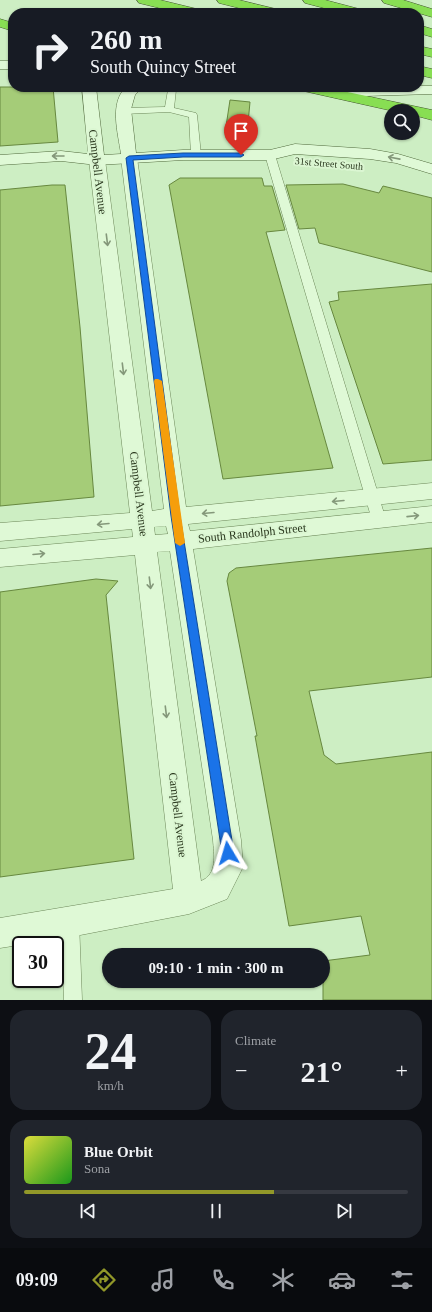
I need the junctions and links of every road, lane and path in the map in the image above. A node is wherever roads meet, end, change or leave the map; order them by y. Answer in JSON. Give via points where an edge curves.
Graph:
{"nodes":[{"id":1,"x":144,"y":0,"type":"edge"},
{"id":2,"x":224,"y":0,"type":"edge"},
{"id":3,"x":310,"y":0,"type":"edge"},
{"id":4,"x":389,"y":0,"type":"edge"},
{"id":5,"x":176,"y":8,"type":"edge"},
{"id":6,"x":255,"y":8,"type":"edge"},
{"id":7,"x":340,"y":8,"type":"edge"},
{"id":8,"x":415,"y":8,"type":"edge"},
{"id":9,"x":89,"y":92,"type":"edge"},
{"id":10,"x":129,"y":92,"type":"edge"},
{"id":11,"x":172,"y":92,"type":"edge"},
{"id":12,"x":328,"y":92,"type":"edge"},
{"id":13,"x":169,"y":109,"type":"junction"},
{"id":14,"x":123,"y":111,"type":"junction"},
{"id":15,"x":432,"y":115,"type":"edge"},
{"id":16,"x":196,"y":155,"type":"junction"},
{"id":17,"x":270,"y":155,"type":"junction"},
{"id":18,"x":129,"y":158,"type":"junction"},
{"id":19,"x":0,"y":160,"type":"edge"},
{"id":20,"x":97,"y":160,"type":"junction"},
{"id":21,"x":432,"y":169,"type":"edge"},
{"id":22,"x":17,"y":174,"type":"dead end"},
{"id":23,"x":432,"y":179,"type":"edge"},
{"id":24,"x":432,"y":491,"type":"edge"},
{"id":25,"x":372,"y":498,"type":"junction"},
{"id":26,"x":432,"y":514,"type":"edge"},
{"id":27,"x":379,"y":520,"type":"junction"},
{"id":28,"x":178,"y":528,"type":"junction"},
{"id":29,"x":0,"y":532,"type":"edge"},
{"id":30,"x":143,"y":532,"type":"junction"},
{"id":31,"x":0,"y":558,"type":"edge"},
{"id":32,"x":189,"y":900,"type":"junction"},
{"id":33,"x":70,"y":922,"type":"junction"},
{"id":34,"x":0,"y":933,"type":"edge"},
{"id":35,"x":73,"y":1000,"type":"edge"}],
"edges":[{"from":1,"to":5,"type":"highway"},
{"from":2,"to":6,"type":"highway"},
{"from":3,"to":7,"type":"highway"},
{"from":4,"to":8,"type":"highway"},
{"from":9,"to":20,"type":"street","name":"Campbell Avenue"},
{"from":10,"to":14,"type":"street","via":[[124,100]]},
{"from":11,"to":13,"type":"lane"},
{"from":12,"to":15,"type":"highway"},
{"from":13,"to":14,"type":"lane"},
{"from":13,"to":16,"type":"lane","via":[[193,115]]},
{"from":14,"to":18,"type":"street"},
{"from":16,"to":17,"type":"street"},
{"from":16,"to":18,"type":"street"},
{"from":21,"to":17,"type":"street","name":"31st Street South","one_way":true,"via":[[398,159],[340,151],[295,149]]},
{"from":17,"to":23,"type":"street","name":"31st Street South","via":[[297,162],[373,167]]},
{"from":17,"to":25,"type":"lane"},
{"from":18,"to":20,"type":"street"},
{"from":18,"to":28,"type":"street"},
{"from":20,"to":19,"type":"street","one_way":true,"via":[[61,156]]},
{"from":20,"to":22,"type":"street","via":[[65,170]]},
{"from":20,"to":30,"type":"street","name":"Campbell Avenue","one_way":true},
{"from":24,"to":25,"type":"street","name":"South Randolph Street"},
{"from":25,"to":27,"type":"lane"},
{"from":25,"to":28,"type":"street","name":"South Randolph Street","one_way":true},
{"from":27,"to":26,"type":"street","name":"South Randolph Street","one_way":true},
{"from":27,"to":28,"type":"street","name":"South Randolph Street"},
{"from":28,"to":30,"type":"street","name":"South Randolph Street"},
{"from":28,"to":32,"type":"street","via":[[230,867],[217,889]]},
{"from":30,"to":29,"type":"street","name":"South Randolph Street","one_way":true},
{"from":31,"to":30,"type":"street","name":"South Randolph Street","one_way":true},
{"from":30,"to":32,"type":"street","name":"Campbell Avenue","one_way":true},
{"from":32,"to":33,"type":"street"},
{"from":33,"to":34,"type":"street"},
{"from":33,"to":35,"type":"lane"}]}
